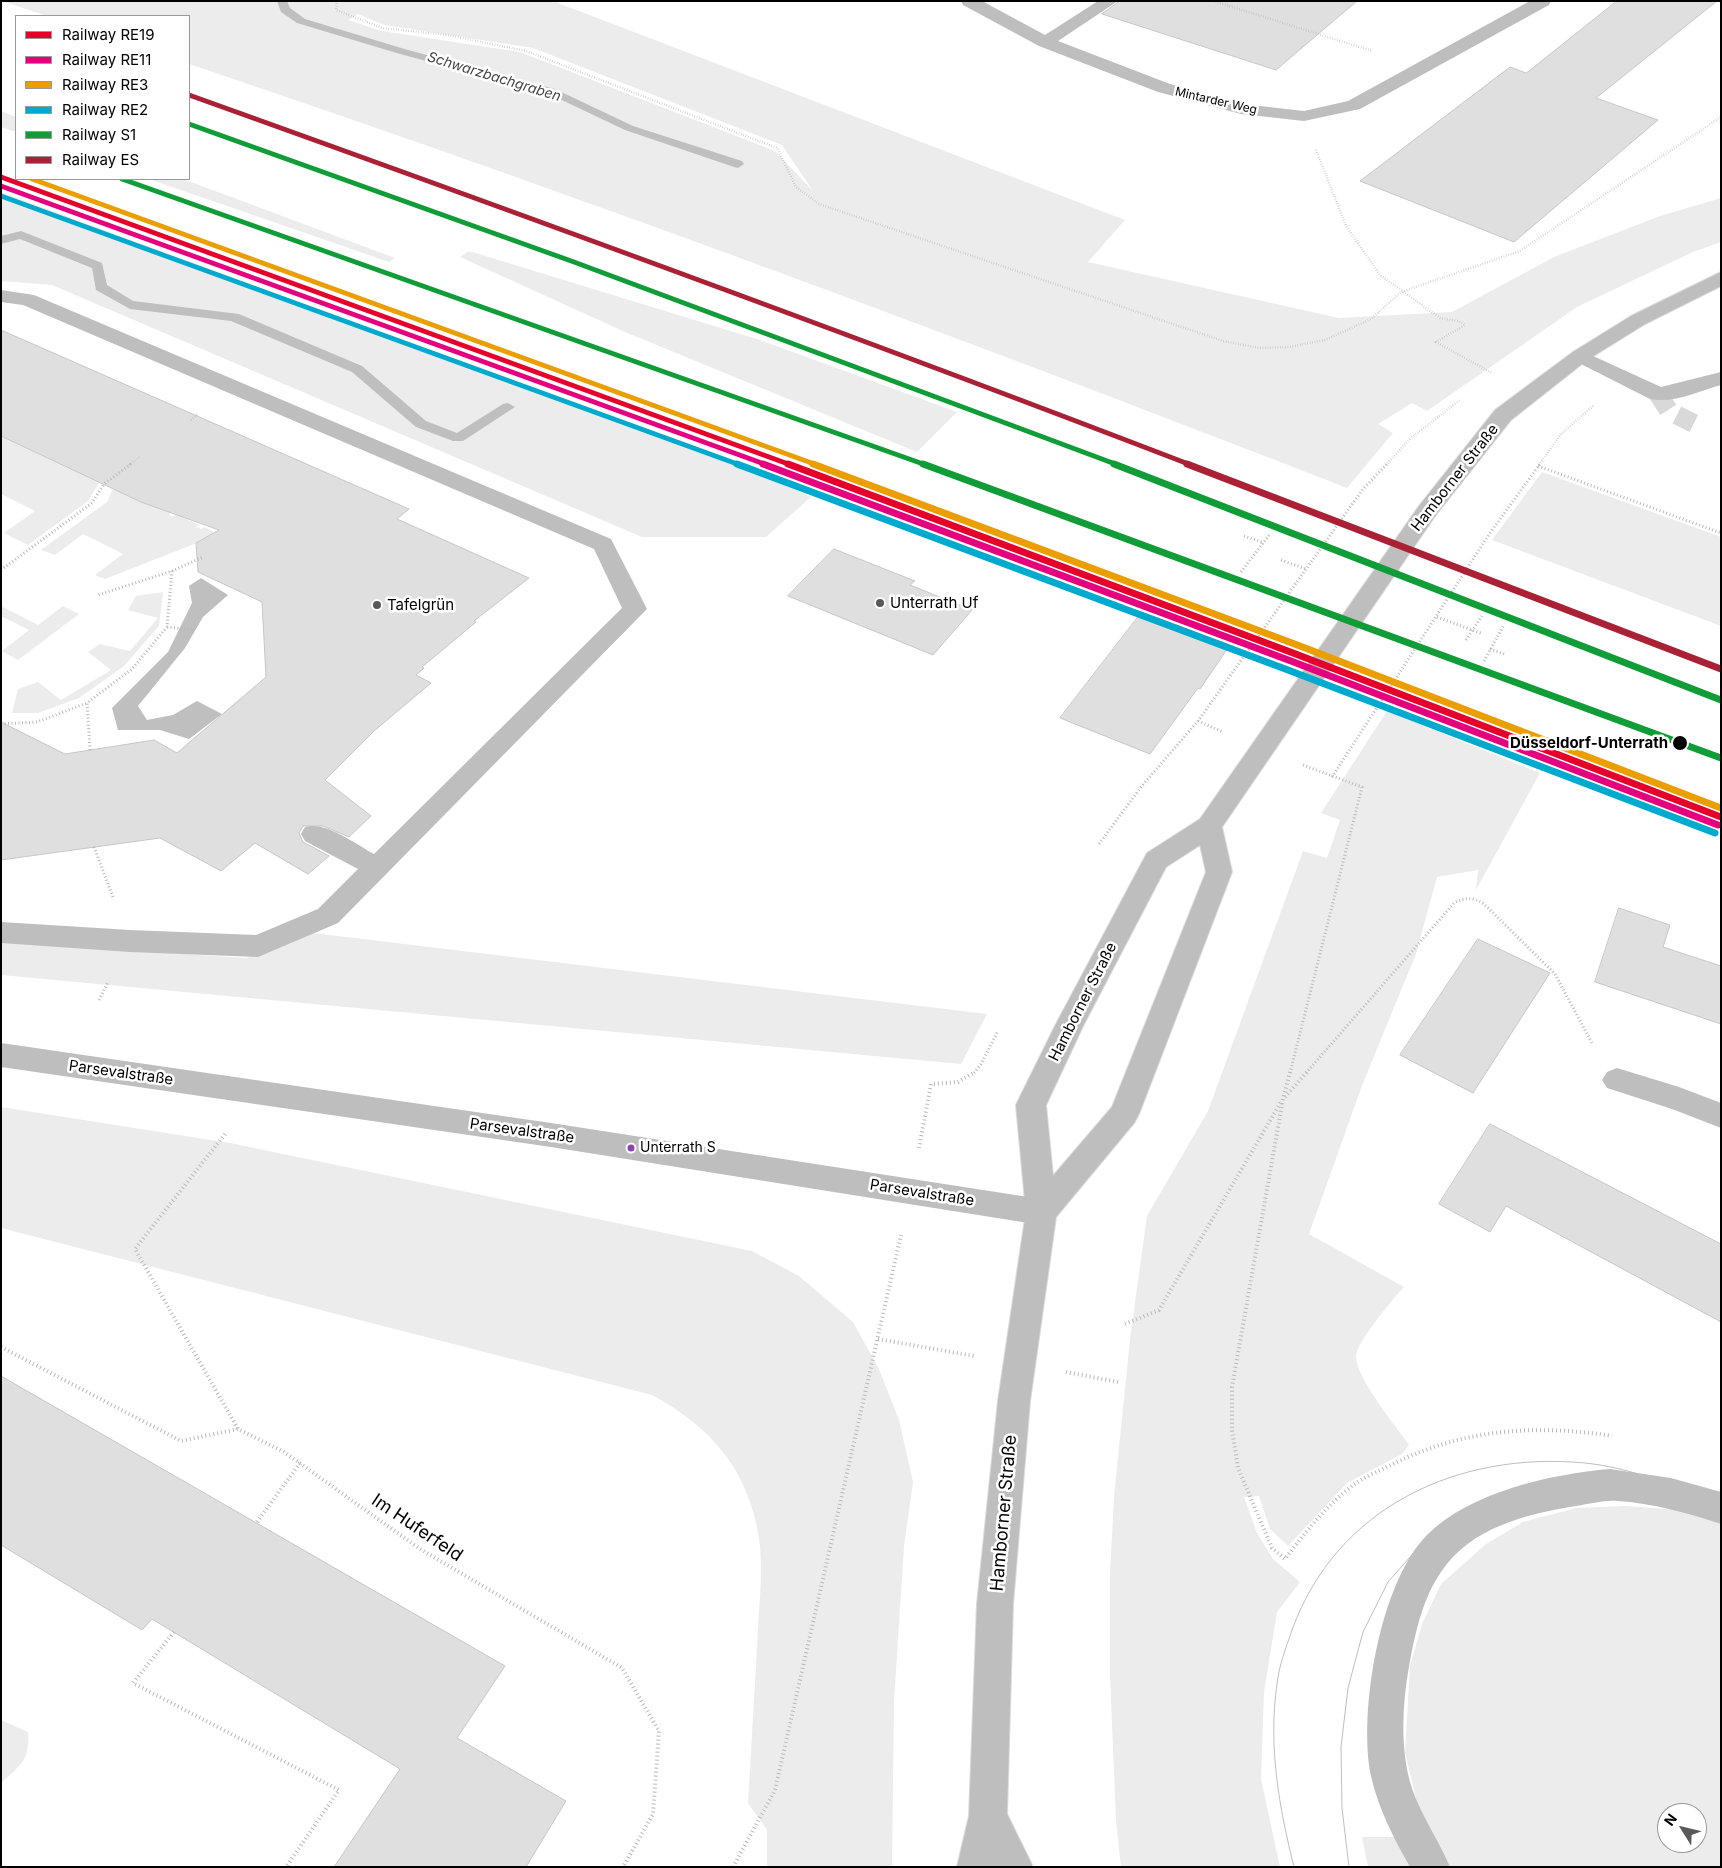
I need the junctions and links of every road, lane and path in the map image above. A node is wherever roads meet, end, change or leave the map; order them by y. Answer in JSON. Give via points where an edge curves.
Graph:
{"nodes":[{"id":1,"x":336,"y":1,"type":"edge"},
{"id":2,"x":969,"y":1,"type":"edge"},
{"id":3,"x":1110,"y":1,"type":"edge"},
{"id":4,"x":1213,"y":1,"type":"edge"},
{"id":5,"x":1544,"y":1,"type":"edge"},
{"id":6,"x":1045,"y":42,"type":"junction"},
{"id":7,"x":1423,"y":67,"type":"junction"},
{"id":8,"x":1304,"y":116,"type":"junction"},
{"id":9,"x":1721,"y":117,"type":"edge"},
{"id":10,"x":1721,"y":278,"type":"edge"},
{"id":11,"x":1401,"y":292,"type":"junction"},
{"id":12,"x":1,"y":296,"type":"edge"},
{"id":13,"x":1580,"y":356,"type":"junction"},
{"id":14,"x":1487,"y":371,"type":"dead end"},
{"id":15,"x":1494,"y":374,"type":"dead end"},
{"id":16,"x":1721,"y":378,"type":"edge"},
{"id":17,"x":1487,"y":379,"type":"dead end"},
{"id":18,"x":1626,"y":379,"type":"junction"},
{"id":19,"x":1466,"y":396,"type":"dead end"},
{"id":20,"x":141,"y":456,"type":"dead end"},
{"id":21,"x":1538,"y":466,"type":"junction"},
{"id":22,"x":1721,"y":533,"type":"edge"},
{"id":23,"x":1270,"y":534,"type":"dead end"},
{"id":24,"x":1244,"y":536,"type":"dead end"},
{"id":25,"x":1264,"y":542,"type":"junction"},
{"id":26,"x":203,"y":557,"type":"dead end"},
{"id":27,"x":1281,"y":560,"type":"dead end"},
{"id":28,"x":1,"y":570,"type":"edge"},
{"id":29,"x":172,"y":570,"type":"junction"},
{"id":30,"x":1306,"y":570,"type":"junction"},
{"id":31,"x":1241,"y":572,"type":"dead end"},
{"id":32,"x":98,"y":595,"type":"dead end"},
{"id":33,"x":1482,"y":616,"type":"dead end"},
{"id":34,"x":1437,"y":617,"type":"junction"},
{"id":35,"x":1504,"y":625,"type":"dead end"},
{"id":36,"x":166,"y":628,"type":"junction"},
{"id":37,"x":195,"y":630,"type":"dead end"},
{"id":38,"x":1473,"y":630,"type":"junction"},
{"id":39,"x":1483,"y":634,"type":"dead end"},
{"id":40,"x":1490,"y":649,"type":"junction"},
{"id":41,"x":1504,"y":654,"type":"dead end"},
{"id":42,"x":1484,"y":661,"type":"dead end"},
{"id":43,"x":87,"y":703,"type":"junction"},
{"id":44,"x":1,"y":724,"type":"edge"},
{"id":45,"x":90,"y":750,"type":"dead end"},
{"id":46,"x":1332,"y":777,"type":"dead end"},
{"id":47,"x":1362,"y":787,"type":"dead end"},
{"id":48,"x":1209,"y":826,"type":"junction"},
{"id":49,"x":314,"y":834,"type":"dead end"},
{"id":50,"x":1099,"y":844,"type":"dead end"},
{"id":51,"x":94,"y":846,"type":"dead end"},
{"id":52,"x":376,"y":867,"type":"junction"},
{"id":53,"x":1,"y":932,"type":"edge"},
{"id":54,"x":130,"y":941,"type":"junction"},
{"id":55,"x":998,"y":1031,"type":"dead end"},
{"id":56,"x":1,"y":1055,"type":"edge"},
{"id":57,"x":1617,"y":1080,"type":"joint"},
{"id":58,"x":931,"y":1084,"type":"dead end"},
{"id":59,"x":1283,"y":1099,"type":"junction"},
{"id":60,"x":1721,"y":1116,"type":"edge"},
{"id":61,"x":225,"y":1134,"type":"dead end"},
{"id":62,"x":1041,"y":1212,"type":"junction"},
{"id":63,"x":1125,"y":1324,"type":"dead end"},
{"id":64,"x":878,"y":1339,"type":"dead end"},
{"id":65,"x":1,"y":1347,"type":"edge"},
{"id":66,"x":238,"y":1429,"type":"junction"},
{"id":67,"x":300,"y":1463,"type":"junction"},
{"id":68,"x":1721,"y":1508,"type":"edge"},
{"id":69,"x":257,"y":1522,"type":"dead end"},
{"id":70,"x":1285,"y":1559,"type":"dead end"},
{"id":71,"x":174,"y":1632,"type":"dead end"},
{"id":72,"x":988,"y":1816,"type":"junction"},
{"id":73,"x":286,"y":1867,"type":"edge"},
{"id":74,"x":623,"y":1867,"type":"edge"},
{"id":75,"x":733,"y":1867,"type":"edge"},
{"id":76,"x":976,"y":1867,"type":"edge"},
{"id":77,"x":1014,"y":1867,"type":"edge"},
{"id":78,"x":1431,"y":1867,"type":"edge"}],
"edges":[{"from":1,"to":11,"type":"path","via":[[336,10],[382,28],[447,35],[526,51],[777,148],[795,188],[818,204],[1223,341],[1259,348],[1289,347],[1325,340],[1371,320]]},
{"from":2,"to":6,"type":"main road","name":"Mintarder Weg"},
{"from":3,"to":6,"type":"main road"},
{"from":4,"to":7,"type":"path"},
{"from":5,"to":7,"type":"main road","name":"Mintarder Weg"},
{"from":6,"to":8,"type":"main road","name":"Mintarder Weg","via":[[1164,88],[1241,109]]},
{"from":7,"to":8,"type":"main road","name":"Mintarder Weg","via":[[1354,105]]},
{"from":8,"to":11,"type":"path","via":[[1346,226],[1380,275]]},
{"from":9,"to":11,"type":"path","via":[[1520,251]]},
{"from":10,"to":13,"type":"main road","name":"Hamborner Straße","via":[[1638,320]]},
{"from":11,"to":14,"type":"path","via":[[1440,318],[1465,325],[1436,342]]},
{"from":12,"to":52,"type":"main road","via":[[27,299],[603,544],[635,609]]},
{"from":13,"to":18,"type":"main road"},
{"from":13,"to":48,"type":"main road","name":"Hamborner Straße","via":[[1503,416],[1428,511]]},
{"from":15,"to":17,"type":"path"},
{"from":16,"to":18,"type":"main road","via":[[1658,394]]},
{"from":18,"to":21,"type":"path","via":[[1561,434]]},
{"from":19,"to":30,"type":"path","via":[[1411,438],[1363,489]]},
{"from":20,"to":28,"type":"path","via":[[104,484],[92,504]]},
{"from":21,"to":22,"type":"path"},
{"from":21,"to":34,"type":"path","via":[[1490,533]]},
{"from":23,"to":25,"type":"path"},
{"from":24,"to":25,"type":"path"},
{"from":25,"to":31,"type":"path"},
{"from":26,"to":29,"type":"path"},
{"from":27,"to":30,"type":"path"},
{"from":29,"to":32,"type":"path"},
{"from":29,"to":36,"type":"path"},
{"from":30,"to":50,"type":"path","via":[[1198,721],[1141,787]]},
{"from":33,"to":38,"type":"path","via":[[1466,640]]},
{"from":34,"to":38,"type":"path","bridge":true},
{"from":34,"to":46,"type":"path"},
{"from":35,"to":40,"type":"path"},
{"from":36,"to":37,"type":"path"},
{"from":36,"to":43,"type":"path","via":[[132,669]]},
{"from":38,"to":39,"type":"path","bridge":true},
{"from":40,"to":41,"type":"path"},
{"from":40,"to":42,"type":"path"},
{"from":43,"to":44,"type":"path","via":[[37,722]]},
{"from":43,"to":45,"type":"path"},
{"from":47,"to":59,"type":"path"},
{"from":48,"to":62,"type":"main road","via":[[1219,872],[1124,1114]]},
{"from":48,"to":62,"type":"main road","name":"Hamborner Straße","via":[[1156,860],[1031,1105]]},
{"from":49,"to":52,"type":"main road"},
{"from":51,"to":54,"type":"path"},
{"from":52,"to":54,"type":"main road","via":[[328,916],[258,946]]},
{"from":53,"to":54,"type":"main road"},
{"from":55,"to":58,"type":"path","via":[[980,1067],[968,1080],[950,1086]]},
{"from":56,"to":62,"type":"main road","name":"Parsevalstraße","via":[[542,1134]]},
{"from":57,"to":59,"type":"path","via":[[1582,1028],[1555,974],[1484,904],[1476,898],[1467,897],[1454,903]]},
{"from":57,"to":60,"type":"main road"},
{"from":59,"to":63,"type":"path","via":[[1159,1310]]},
{"from":59,"to":70,"type":"path","via":[[1232,1387],[1232,1430],[1238,1468],[1272,1548]]},
{"from":61,"to":66,"type":"path","via":[[135,1249]]},
{"from":62,"to":72,"type":"main road","name":"Hamborner Straße","via":[[1016,1383],[996,1595]]},
{"from":64,"to":75,"type":"path","via":[[775,1790]]},
{"from":65,"to":66,"type":"path","via":[[182,1441]]},
{"from":66,"to":67,"type":"path","name":"Im Huferfeld"},
{"from":67,"to":69,"type":"path"},
{"from":67,"to":74,"type":"path","name":"Im Huferfeld","via":[[420,1549],[622,1668],[659,1731],[653,1814]]},
{"from":68,"to":78,"type":"main road","via":[[1682,1495],[1614,1485],[1517,1503],[1461,1528],[1438,1548],[1403,1612],[1391,1666],[1385,1725],[1388,1768],[1404,1814]]},
{"from":71,"to":73,"type":"path","via":[[133,1682],[339,1790]]},
{"from":72,"to":76,"type":"main road","name":"Hamborner Straße"},
{"from":72,"to":77,"type":"main road","name":"Hamborner Straße"}]}
